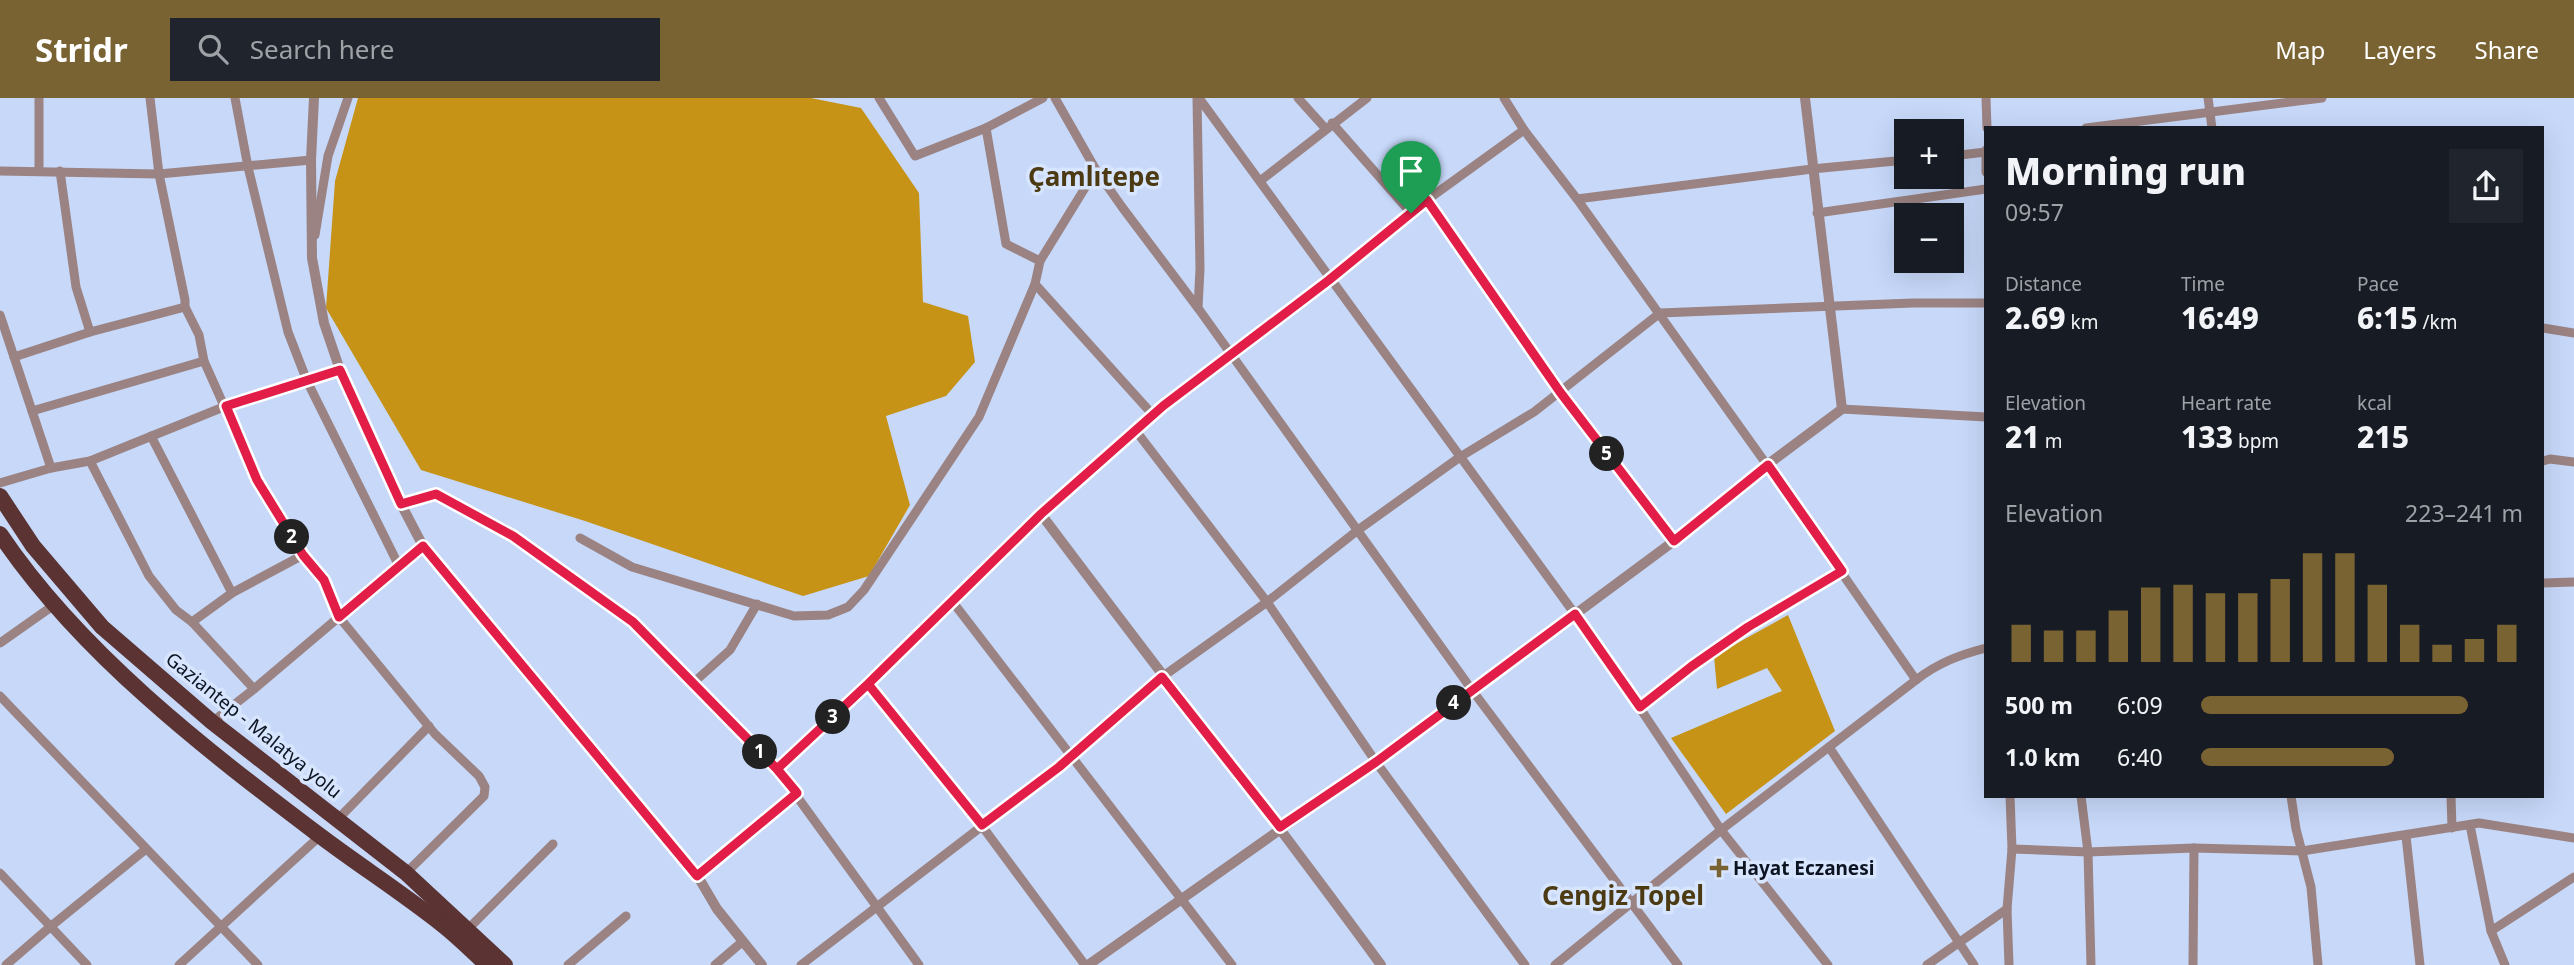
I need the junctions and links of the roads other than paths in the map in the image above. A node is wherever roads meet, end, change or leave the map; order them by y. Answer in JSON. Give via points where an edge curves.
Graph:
{"nodes":[{"id":1,"x":39,"y":98,"type":"edge"},
{"id":2,"x":150,"y":98,"type":"edge"},
{"id":3,"x":235,"y":98,"type":"edge"},
{"id":4,"x":314,"y":98,"type":"edge"},
{"id":5,"x":348,"y":98,"type":"edge"},
{"id":6,"x":879,"y":98,"type":"edge"},
{"id":7,"x":1043,"y":98,"type":"edge"},
{"id":8,"x":1055,"y":98,"type":"edge"},
{"id":9,"x":1198,"y":98,"type":"edge"},
{"id":10,"x":1298,"y":98,"type":"edge"},
{"id":11,"x":1367,"y":98,"type":"edge"},
{"id":12,"x":1504,"y":98,"type":"edge"},
{"id":13,"x":1805,"y":98,"type":"edge"},
{"id":14,"x":1986,"y":98,"type":"edge"},
{"id":15,"x":2208,"y":98,"type":"edge"},
{"id":16,"x":2322,"y":98,"type":"edge"},
{"id":17,"x":2209,"y":112,"type":"junction"},
{"id":18,"x":1329,"y":126,"type":"junction"},
{"id":19,"x":1987,"y":126,"type":"edge"},
{"id":20,"x":2101,"y":126,"type":"edge"},
{"id":21,"x":2212,"y":126,"type":"edge"},
{"id":22,"x":986,"y":128,"type":"junction"},
{"id":23,"x":1524,"y":130,"type":"junction"},
{"id":24,"x":1984,"y":151,"type":"edge"},
{"id":25,"x":1964,"y":154,"type":"edge"},
{"id":26,"x":311,"y":160,"type":"junction"},
{"id":27,"x":1894,"y":161,"type":"edge"},
{"id":28,"x":248,"y":167,"type":"junction"},
{"id":29,"x":1812,"y":169,"type":"junction"},
{"id":30,"x":1096,"y":170,"type":"junction"},
{"id":31,"x":0,"y":171,"type":"edge"},
{"id":32,"x":39,"y":171,"type":"junction"},
{"id":33,"x":60,"y":171,"type":"junction"},
{"id":34,"x":159,"y":174,"type":"junction"},
{"id":35,"x":1260,"y":181,"type":"junction"},
{"id":36,"x":1984,"y":189,"type":"edge"},
{"id":37,"x":1577,"y":199,"type":"junction"},
{"id":38,"x":1427,"y":200,"type":"junction"},
{"id":39,"x":1411,"y":213,"type":"junction"},
{"id":40,"x":1817,"y":213,"type":"junction"},
{"id":41,"x":312,"y":258,"type":"junction"},
{"id":42,"x":1040,"y":261,"type":"junction"},
{"id":43,"x":1329,"y":280,"type":"junction"},
{"id":44,"x":1035,"y":284,"type":"junction"},
{"id":45,"x":1984,"y":303,"type":"edge"},
{"id":46,"x":185,"y":307,"type":"junction"},
{"id":47,"x":1198,"y":308,"type":"junction"},
{"id":48,"x":1831,"y":308,"type":"junction"},
{"id":49,"x":1660,"y":313,"type":"junction"},
{"id":50,"x":0,"y":316,"type":"edge"},
{"id":51,"x":2544,"y":328,"type":"edge"},
{"id":52,"x":90,"y":332,"type":"junction"},
{"id":53,"x":2574,"y":333,"type":"edge"},
{"id":54,"x":1229,"y":355,"type":"junction"},
{"id":55,"x":14,"y":357,"type":"junction"},
{"id":56,"x":204,"y":361,"type":"junction"},
{"id":57,"x":340,"y":370,"type":"junction"},
{"id":58,"x":307,"y":381,"type":"junction"},
{"id":59,"x":1560,"y":392,"type":"junction"},
{"id":60,"x":226,"y":406,"type":"junction"},
{"id":61,"x":1842,"y":409,"type":"junction"},
{"id":62,"x":32,"y":411,"type":"junction"},
{"id":63,"x":1153,"y":415,"type":"junction"},
{"id":64,"x":1984,"y":417,"type":"edge"},
{"id":65,"x":1136,"y":431,"type":"junction"},
{"id":66,"x":151,"y":436,"type":"junction"},
{"id":67,"x":1460,"y":457,"type":"junction"},
{"id":68,"x":90,"y":461,"type":"junction"},
{"id":69,"x":2544,"y":461,"type":"edge"},
{"id":70,"x":2574,"y":461,"type":"edge"},
{"id":71,"x":1768,"y":465,"type":"junction"},
{"id":72,"x":51,"y":468,"type":"junction"},
{"id":73,"x":0,"y":483,"type":"edge"},
{"id":74,"x":0,"y":496,"type":"edge"},
{"id":75,"x":401,"y":504,"type":"junction"},
{"id":76,"x":1041,"y":514,"type":"junction"},
{"id":77,"x":1358,"y":530,"type":"junction"},
{"id":78,"x":0,"y":534,"type":"edge"},
{"id":79,"x":580,"y":538,"type":"dead end"},
{"id":80,"x":1674,"y":541,"type":"junction"},
{"id":81,"x":423,"y":546,"type":"junction"},
{"id":82,"x":303,"y":555,"type":"junction"},
{"id":83,"x":399,"y":566,"type":"junction"},
{"id":84,"x":1842,"y":571,"type":"junction"},
{"id":85,"x":2574,"y":582,"type":"edge"},
{"id":86,"x":2544,"y":583,"type":"edge"},
{"id":87,"x":232,"y":593,"type":"junction"},
{"id":88,"x":952,"y":601,"type":"junction"},
{"id":89,"x":1267,"y":602,"type":"junction"},
{"id":90,"x":757,"y":604,"type":"junction"},
{"id":91,"x":54,"y":605,"type":"junction"},
{"id":92,"x":1575,"y":614,"type":"junction"},
{"id":93,"x":339,"y":617,"type":"junction"},
{"id":94,"x":192,"y":622,"type":"junction"},
{"id":95,"x":0,"y":643,"type":"edge"},
{"id":96,"x":1984,"y":648,"type":"edge"},
{"id":97,"x":1162,"y":677,"type":"junction"},
{"id":98,"x":1916,"y":680,"type":"junction"},
{"id":99,"x":693,"y":682,"type":"junction"},
{"id":100,"x":868,"y":684,"type":"junction"},
{"id":101,"x":254,"y":689,"type":"junction"},
{"id":102,"x":1472,"y":690,"type":"junction"},
{"id":103,"x":0,"y":696,"type":"edge"},
{"id":104,"x":9,"y":707,"type":"junction"},
{"id":105,"x":1640,"y":707,"type":"junction"},
{"id":106,"x":0,"y":715,"type":"edge"},
{"id":107,"x":212,"y":722,"type":"junction"},
{"id":108,"x":429,"y":726,"type":"junction"},
{"id":109,"x":1829,"y":747,"type":"junction"},
{"id":110,"x":1070,"y":756,"type":"junction"},
{"id":111,"x":1376,"y":762,"type":"junction"},
{"id":112,"x":777,"y":769,"type":"junction"},
{"id":113,"x":797,"y":793,"type":"junction"},
{"id":114,"x":2010,"y":798,"type":"edge"},
{"id":115,"x":2081,"y":798,"type":"edge"},
{"id":116,"x":2291,"y":798,"type":"edge"},
{"id":117,"x":2451,"y":798,"type":"edge"},
{"id":118,"x":338,"y":820,"type":"junction"},
{"id":119,"x":982,"y":825,"type":"junction"},
{"id":120,"x":2470,"y":825,"type":"junction"},
{"id":121,"x":1280,"y":827,"type":"junction"},
{"id":122,"x":2452,"y":828,"type":"junction"},
{"id":123,"x":1721,"y":830,"type":"junction"},
{"id":124,"x":320,"y":836,"type":"junction"},
{"id":125,"x":2406,"y":836,"type":"junction"},
{"id":126,"x":2574,"y":838,"type":"edge"},
{"id":127,"x":553,"y":844,"type":"dead end"},
{"id":128,"x":2194,"y":848,"type":"junction"},
{"id":129,"x":146,"y":849,"type":"junction"},
{"id":130,"x":2012,"y":849,"type":"junction"},
{"id":131,"x":2302,"y":851,"type":"junction"},
{"id":132,"x":2088,"y":852,"type":"junction"},
{"id":133,"x":0,"y":873,"type":"edge"},
{"id":134,"x":406,"y":873,"type":"junction"},
{"id":135,"x":697,"y":876,"type":"junction"},
{"id":136,"x":2574,"y":877,"type":"edge"},
{"id":137,"x":1181,"y":898,"type":"junction"},
{"id":138,"x":1630,"y":902,"type":"junction"},
{"id":139,"x":878,"y":907,"type":"junction"},
{"id":140,"x":2007,"y":909,"type":"junction"},
{"id":141,"x":626,"y":916,"type":"dead end"},
{"id":142,"x":220,"y":925,"type":"junction"},
{"id":143,"x":50,"y":927,"type":"junction"},
{"id":144,"x":467,"y":930,"type":"junction"},
{"id":145,"x":2491,"y":930,"type":"junction"},
{"id":146,"x":741,"y":942,"type":"junction"},
{"id":147,"x":1960,"y":944,"type":"junction"},
{"id":148,"x":6,"y":965,"type":"edge"},
{"id":149,"x":87,"y":965,"type":"edge"},
{"id":150,"x":180,"y":965,"type":"edge"},
{"id":151,"x":258,"y":965,"type":"edge"},
{"id":152,"x":487,"y":965,"type":"edge"},
{"id":153,"x":505,"y":965,"type":"edge"},
{"id":154,"x":568,"y":965,"type":"edge"},
{"id":155,"x":715,"y":965,"type":"edge"},
{"id":156,"x":762,"y":965,"type":"edge"},
{"id":157,"x":801,"y":965,"type":"edge"},
{"id":158,"x":919,"y":965,"type":"edge"},
{"id":159,"x":1086,"y":965,"type":"edge"},
{"id":160,"x":1232,"y":965,"type":"edge"},
{"id":161,"x":1381,"y":965,"type":"edge"},
{"id":162,"x":1525,"y":965,"type":"edge"},
{"id":163,"x":1555,"y":965,"type":"edge"},
{"id":164,"x":1678,"y":965,"type":"edge"},
{"id":165,"x":1828,"y":965,"type":"edge"},
{"id":166,"x":1927,"y":965,"type":"edge"},
{"id":167,"x":1974,"y":965,"type":"edge"},
{"id":168,"x":2009,"y":965,"type":"edge"},
{"id":169,"x":2091,"y":965,"type":"edge"},
{"id":170,"x":2193,"y":965,"type":"edge"},
{"id":171,"x":2318,"y":965,"type":"edge"},
{"id":172,"x":2420,"y":965,"type":"edge"},
{"id":173,"x":2505,"y":965,"type":"edge"}],
"edges":[{"from":1,"to":32,"type":"street"},
{"from":2,"to":34,"type":"street"},
{"from":3,"to":28,"type":"street"},
{"from":4,"to":26,"type":"street"},
{"from":5,"to":41,"type":"street","via":[[328,156]]},
{"from":6,"to":22,"type":"street","via":[[915,156]]},
{"from":7,"to":22,"type":"street"},
{"from":8,"to":30,"type":"street"},
{"from":9,"to":35,"type":"street"},
{"from":9,"to":47,"type":"street"},
{"from":10,"to":18,"type":"street"},
{"from":11,"to":18,"type":"street"},
{"from":12,"to":23,"type":"street"},
{"from":13,"to":29,"type":"street"},
{"from":14,"to":19,"type":"street"},
{"from":15,"to":17,"type":"street"},
{"from":16,"to":17,"type":"street"},
{"from":17,"to":20,"type":"street"},
{"from":17,"to":21,"type":"street"},
{"from":18,"to":35,"type":"street"},
{"from":18,"to":39,"type":"street"},
{"from":22,"to":42,"type":"street","via":[[1006,244]]},
{"from":23,"to":37,"type":"street"},
{"from":23,"to":38,"type":"street"},
{"from":24,"to":25,"type":"street"},
{"from":26,"to":28,"type":"street"},
{"from":26,"to":41,"type":"street"},
{"from":27,"to":29,"type":"street"},
{"from":28,"to":34,"type":"street"},
{"from":28,"to":58,"type":"street","via":[[288,332]]},
{"from":29,"to":37,"type":"street"},
{"from":29,"to":40,"type":"street"},
{"from":30,"to":42,"type":"street"},
{"from":30,"to":47,"type":"street"},
{"from":31,"to":32,"type":"street"},
{"from":32,"to":33,"type":"street"},
{"from":33,"to":34,"type":"street"},
{"from":33,"to":52,"type":"street","via":[[76,287]]},
{"from":34,"to":46,"type":"street"},
{"from":35,"to":43,"type":"street"},
{"from":36,"to":40,"type":"street"},
{"from":37,"to":49,"type":"street"},
{"from":38,"to":39,"type":"street"},
{"from":38,"to":59,"type":"street"},
{"from":39,"to":43,"type":"street"},
{"from":40,"to":48,"type":"street"},
{"from":41,"to":57,"type":"street","via":[[324,323]]},
{"from":42,"to":44,"type":"street"},
{"from":43,"to":54,"type":"street"},
{"from":43,"to":67,"type":"street"},
{"from":44,"to":63,"type":"street"},
{"from":44,"to":90,"type":"street","via":[[979,417],[864,590],[848,607],[828,615],[794,616]]},
{"from":45,"to":48,"type":"street"},
{"from":46,"to":52,"type":"street"},
{"from":46,"to":56,"type":"street","via":[[199,335]]},
{"from":47,"to":54,"type":"street"},
{"from":48,"to":49,"type":"street"},
{"from":48,"to":61,"type":"street"},
{"from":49,"to":59,"type":"street"},
{"from":49,"to":71,"type":"street"},
{"from":50,"to":55,"type":"street"},
{"from":51,"to":53,"type":"street"},
{"from":52,"to":55,"type":"street"},
{"from":54,"to":63,"type":"street"},
{"from":54,"to":77,"type":"street"},
{"from":55,"to":62,"type":"street"},
{"from":56,"to":60,"type":"street"},
{"from":56,"to":62,"type":"street"},
{"from":57,"to":58,"type":"street"},
{"from":57,"to":75,"type":"street"},
{"from":58,"to":60,"type":"street"},
{"from":58,"to":83,"type":"street"},
{"from":59,"to":67,"type":"street"},
{"from":59,"to":80,"type":"street"},
{"from":60,"to":66,"type":"street"},
{"from":60,"to":82,"type":"street","via":[[257,480]]},
{"from":61,"to":64,"type":"street"},
{"from":61,"to":71,"type":"street"},
{"from":62,"to":72,"type":"street"},
{"from":63,"to":65,"type":"street"},
{"from":65,"to":76,"type":"street"},
{"from":65,"to":89,"type":"street"},
{"from":66,"to":68,"type":"street"},
{"from":66,"to":87,"type":"street"},
{"from":67,"to":77,"type":"street"},
{"from":67,"to":92,"type":"street"},
{"from":68,"to":72,"type":"street"},
{"from":68,"to":94,"type":"street","via":[[149,576]]},
{"from":69,"to":70,"type":"street"},
{"from":71,"to":80,"type":"street"},
{"from":71,"to":84,"type":"street"},
{"from":72,"to":73,"type":"street"},
{"from":74,"to":107,"type":"highway","name":"Gaziantep - Malatya yolu","via":[[33,546],[102,627]]},
{"from":75,"to":81,"type":"street"},
{"from":75,"to":99,"type":"street","via":[[436,494],[513,536],[633,622]]},
{"from":76,"to":88,"type":"street"},
{"from":76,"to":97,"type":"street"},
{"from":77,"to":89,"type":"street"},
{"from":77,"to":102,"type":"street"},
{"from":78,"to":91,"type":"highway"},
{"from":79,"to":90,"type":"street","via":[[632,567]]},
{"from":80,"to":92,"type":"street"},
{"from":81,"to":83,"type":"street"},
{"from":81,"to":135,"type":"street"},
{"from":82,"to":87,"type":"street"},
{"from":82,"to":93,"type":"street","via":[[324,580]]},
{"from":83,"to":93,"type":"street"},
{"from":84,"to":98,"type":"street"},
{"from":84,"to":105,"type":"street","via":[[1748,627]]},
{"from":85,"to":86,"type":"street"},
{"from":87,"to":94,"type":"street"},
{"from":88,"to":100,"type":"street"},
{"from":88,"to":110,"type":"street"},
{"from":89,"to":97,"type":"street"},
{"from":89,"to":111,"type":"street"},
{"from":90,"to":99,"type":"street","via":[[730,650]]},
{"from":91,"to":95,"type":"street"},
{"from":91,"to":124,"type":"highway","via":[[93,647],[203,744]]},
{"from":92,"to":102,"type":"street"},
{"from":92,"to":105,"type":"street"},
{"from":93,"to":101,"type":"street"},
{"from":93,"to":108,"type":"street"},
{"from":94,"to":101,"type":"street"},
{"from":96,"to":98,"type":"street","via":[[1938,664]]},
{"from":97,"to":110,"type":"street"},
{"from":97,"to":121,"type":"street"},
{"from":98,"to":109,"type":"street"},
{"from":99,"to":112,"type":"street"},
{"from":100,"to":112,"type":"street"},
{"from":100,"to":119,"type":"street"},
{"from":101,"to":107,"type":"street"},
{"from":102,"to":111,"type":"street"},
{"from":102,"to":138,"type":"street"},
{"from":103,"to":104,"type":"street"},
{"from":104,"to":106,"type":"street"},
{"from":104,"to":129,"type":"street"},
{"from":105,"to":123,"type":"street"},
{"from":107,"to":118,"type":"highway","name":"Gaziantep - Malatya yolu"},
{"from":108,"to":118,"type":"street"},
{"from":108,"to":134,"type":"street","via":[[479,776],[484,796]]},
{"from":109,"to":123,"type":"street"},
{"from":109,"to":147,"type":"street"},
{"from":110,"to":119,"type":"street"},
{"from":110,"to":137,"type":"street"},
{"from":111,"to":121,"type":"street"},
{"from":111,"to":162,"type":"street"},
{"from":112,"to":113,"type":"street"},
{"from":113,"to":135,"type":"street"},
{"from":113,"to":139,"type":"street"},
{"from":114,"to":130,"type":"street"},
{"from":115,"to":132,"type":"street"},
{"from":116,"to":131,"type":"street"},
{"from":117,"to":122,"type":"street"},
{"from":118,"to":134,"type":"highway","name":"Gaziantep - Malatya yolu"},
{"from":119,"to":139,"type":"street"},
{"from":119,"to":159,"type":"street"},
{"from":120,"to":122,"type":"street"},
{"from":120,"to":126,"type":"street"},
{"from":120,"to":145,"type":"street"},
{"from":121,"to":137,"type":"street"},
{"from":121,"to":161,"type":"street"},
{"from":122,"to":125,"type":"street"},
{"from":123,"to":138,"type":"street"},
{"from":123,"to":165,"type":"street"},
{"from":124,"to":142,"type":"street"},
{"from":124,"to":152,"type":"highway","via":[[445,926]]},
{"from":125,"to":131,"type":"street"},
{"from":125,"to":172,"type":"street"},
{"from":127,"to":144,"type":"street"},
{"from":128,"to":131,"type":"street"},
{"from":128,"to":132,"type":"street"},
{"from":128,"to":170,"type":"street"},
{"from":129,"to":142,"type":"street"},
{"from":129,"to":143,"type":"street"},
{"from":130,"to":132,"type":"street"},
{"from":130,"to":140,"type":"street"},
{"from":131,"to":171,"type":"street","via":[[2311,887]]},
{"from":132,"to":169,"type":"street"},
{"from":133,"to":143,"type":"street"},
{"from":134,"to":144,"type":"highway","name":"Gaziantep - Malatya yolu"},
{"from":135,"to":146,"type":"street"},
{"from":136,"to":145,"type":"street"},
{"from":137,"to":159,"type":"street"},
{"from":137,"to":160,"type":"street"},
{"from":138,"to":163,"type":"street"},
{"from":138,"to":164,"type":"street"},
{"from":139,"to":157,"type":"street"},
{"from":139,"to":158,"type":"street"},
{"from":140,"to":147,"type":"street"},
{"from":140,"to":168,"type":"street"},
{"from":141,"to":154,"type":"street"},
{"from":142,"to":150,"type":"street"},
{"from":142,"to":151,"type":"street"},
{"from":143,"to":148,"type":"street"},
{"from":143,"to":149,"type":"street"},
{"from":144,"to":153,"type":"highway","name":"Gaziantep - Malatya yolu"},
{"from":145,"to":173,"type":"street"},
{"from":146,"to":155,"type":"street"},
{"from":146,"to":156,"type":"street"},
{"from":147,"to":166,"type":"street"},
{"from":147,"to":167,"type":"street"}]}
